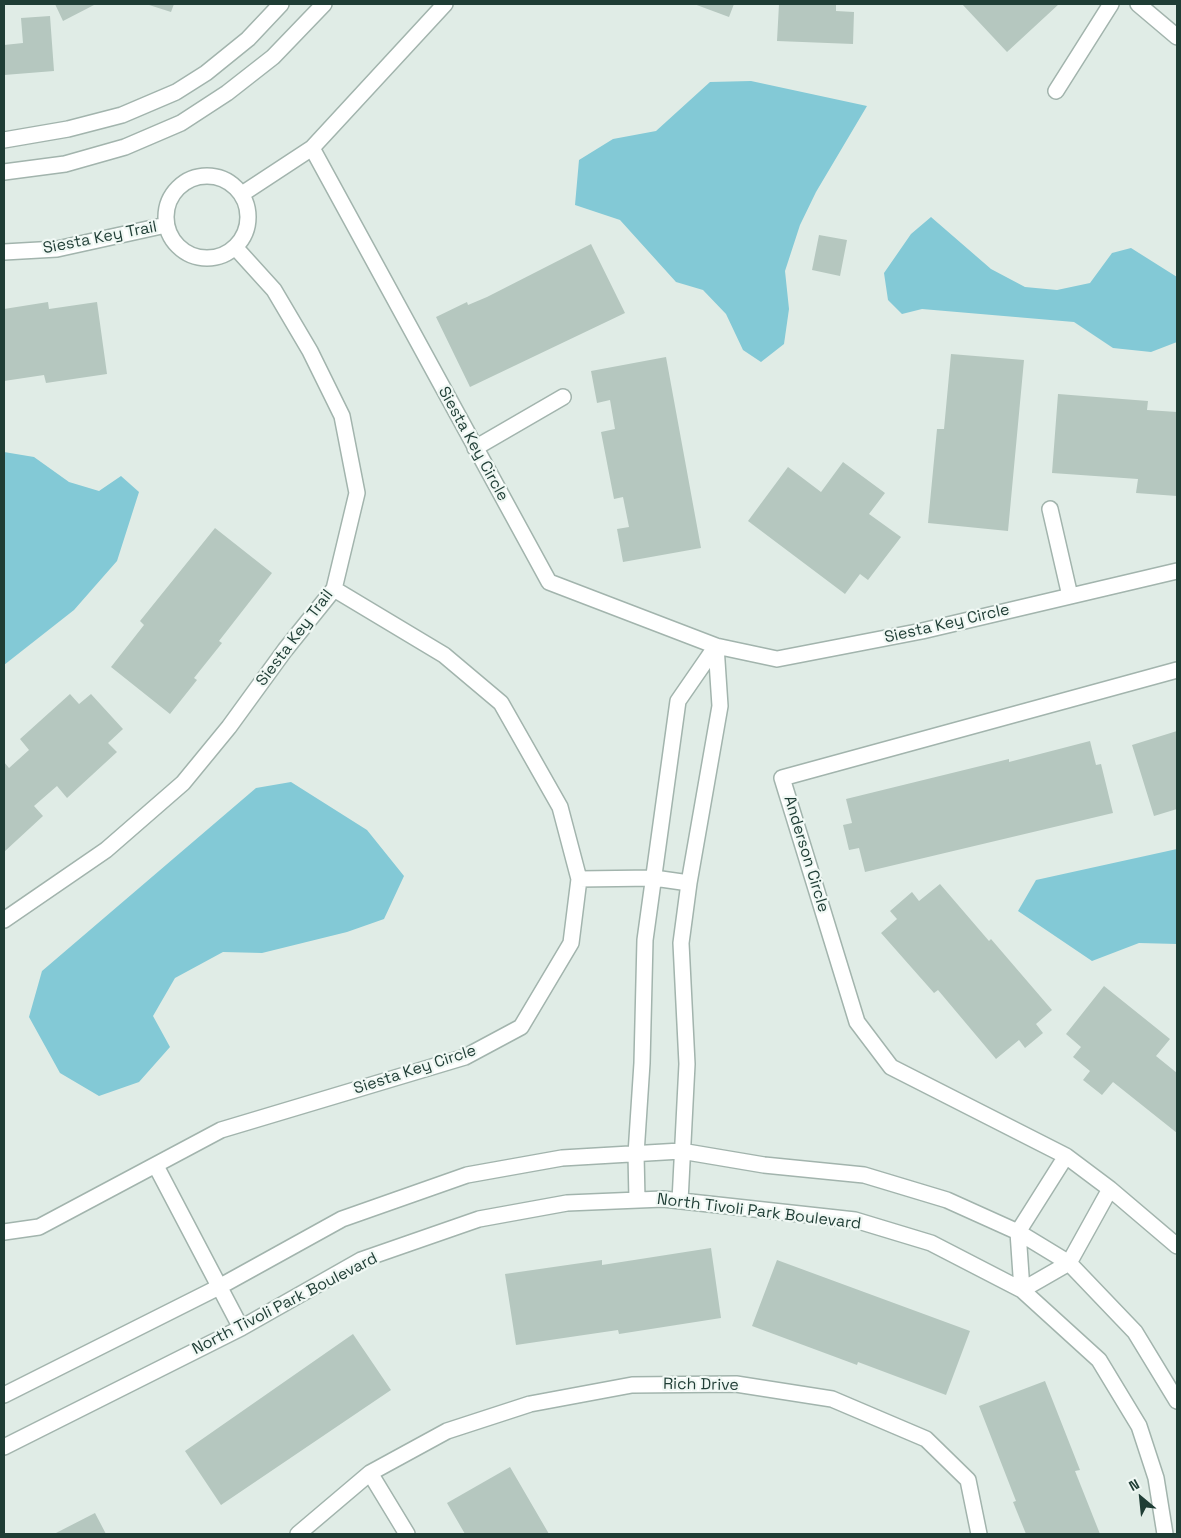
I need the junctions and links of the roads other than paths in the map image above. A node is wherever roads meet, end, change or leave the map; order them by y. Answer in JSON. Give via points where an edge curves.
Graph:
{"nodes":[{"id":1,"x":281,"y":4,"type":"edge"},
{"id":2,"x":324,"y":4,"type":"edge"},
{"id":3,"x":445,"y":4,"type":"edge"},
{"id":4,"x":1111,"y":4,"type":"edge"},
{"id":5,"x":1138,"y":4,"type":"edge"},
{"id":6,"x":1177,"y":37,"type":"edge"},
{"id":7,"x":1056,"y":91,"type":"dead end"},
{"id":8,"x":4,"y":140,"type":"edge"},
{"id":9,"x":312,"y":148,"type":"junction"},
{"id":10,"x":4,"y":172,"type":"edge"},
{"id":11,"x":242,"y":194,"type":"junction"},
{"id":12,"x":166,"y":225,"type":"junction"},
{"id":13,"x":235,"y":247,"type":"junction"},
{"id":14,"x":4,"y":252,"type":"edge"},
{"id":15,"x":563,"y":398,"type":"dead end"},
{"id":16,"x":475,"y":448,"type":"junction"},
{"id":17,"x":1050,"y":509,"type":"dead end"},
{"id":18,"x":1177,"y":571,"type":"edge"},
{"id":19,"x":334,"y":589,"type":"junction"},
{"id":20,"x":1070,"y":596,"type":"junction"},
{"id":21,"x":716,"y":646,"type":"junction"},
{"id":22,"x":1177,"y":670,"type":"edge"},
{"id":23,"x":654,"y":878,"type":"junction"},
{"id":24,"x":579,"y":879,"type":"junction"},
{"id":25,"x":689,"y":883,"type":"junction"},
{"id":26,"x":4,"y":920,"type":"edge"},
{"id":27,"x":681,"y":1151,"type":"junction"},
{"id":28,"x":636,"y":1154,"type":"junction"},
{"id":29,"x":1066,"y":1156,"type":"junction"},
{"id":30,"x":156,"y":1166,"type":"junction"},
{"id":31,"x":1110,"y":1189,"type":"junction"},
{"id":32,"x":637,"y":1200,"type":"junction"},
{"id":33,"x":680,"y":1201,"type":"junction"},
{"id":34,"x":4,"y":1232,"type":"edge"},
{"id":35,"x":1018,"y":1232,"type":"junction"},
{"id":36,"x":1177,"y":1246,"type":"edge"},
{"id":37,"x":1069,"y":1263,"type":"junction"},
{"id":38,"x":219,"y":1288,"type":"junction"},
{"id":39,"x":1022,"y":1290,"type":"junction"},
{"id":40,"x":241,"y":1328,"type":"junction"},
{"id":41,"x":4,"y":1395,"type":"edge"},
{"id":42,"x":1177,"y":1401,"type":"edge"},
{"id":43,"x":4,"y":1447,"type":"edge"},
{"id":44,"x":370,"y":1473,"type":"junction"},
{"id":45,"x":298,"y":1534,"type":"edge"},
{"id":46,"x":407,"y":1534,"type":"edge"},
{"id":47,"x":979,"y":1534,"type":"edge"},
{"id":48,"x":1165,"y":1534,"type":"edge"}],
"edges":[{"from":1,"to":8,"type":"street","via":[[248,39],[176,92],[122,115],[68,129]]},
{"from":2,"to":10,"type":"street","via":[[273,57],[181,123],[125,147],[65,164]]},
{"from":3,"to":9,"type":"street"},
{"from":4,"to":7,"type":"street"},
{"from":5,"to":6,"type":"street"},
{"from":9,"to":11,"type":"street"},
{"from":9,"to":16,"type":"street","name":"Siesta Key Circle"},
{"from":11,"to":12,"type":"street","via":[[219,177],[191,179],[170,198]]},
{"from":11,"to":13,"type":"street","via":[[248,216],[242,238]]},
{"from":12,"to":13,"type":"street","via":[[170,237],[188,254],[213,258]]},
{"from":12,"to":14,"type":"street","name":"Siesta Key Trail","via":[[57,249]]},
{"from":13,"to":19,"type":"street","name":"Siesta Key Trail","via":[[274,290],[310,351],[342,416],[357,493]]},
{"from":15,"to":16,"type":"street"},
{"from":16,"to":21,"type":"street","name":"Siesta Key Circle","via":[[549,582]]},
{"from":17,"to":20,"type":"street"},
{"from":18,"to":20,"type":"street","name":"Siesta Key Circle"},
{"from":19,"to":24,"type":"street","name":"Siesta Key Circle","via":[[444,655],[501,703],[560,807]]},
{"from":19,"to":26,"type":"street","name":"Siesta Key Trail","via":[[183,783],[106,850]]},
{"from":20,"to":21,"type":"street","name":"Siesta Key Circle","via":[[922,631],[777,659]]},
{"from":21,"to":23,"type":"street","via":[[678,701]]},
{"from":21,"to":25,"type":"street","via":[[720,706]]},
{"from":22,"to":29,"type":"street","name":"Anderson Circle","via":[[782,778],[857,1022],[863,1030],[891,1067]]},
{"from":23,"to":24,"type":"street"},
{"from":23,"to":25,"type":"street"},
{"from":23,"to":28,"type":"street","via":[[645,940]]},
{"from":24,"to":30,"type":"street","name":"Siesta Key Circle","via":[[571,943],[521,1027],[465,1057],[221,1130]]},
{"from":25,"to":27,"type":"street","via":[[681,943],[687,1064]]},
{"from":27,"to":28,"type":"street"},
{"from":27,"to":33,"type":"street"},
{"from":27,"to":35,"type":"street","via":[[764,1165],[864,1175],[947,1200]]},
{"from":28,"to":32,"type":"street"},
{"from":28,"to":38,"type":"street","via":[[562,1158],[468,1175],[342,1218]]},
{"from":29,"to":31,"type":"street","name":"Anderson Circle"},
{"from":29,"to":35,"type":"street"},
{"from":30,"to":34,"type":"street","name":"Siesta Key Circle","via":[[39,1227]]},
{"from":30,"to":38,"type":"street"},
{"from":31,"to":36,"type":"street","name":"Anderson Circle"},
{"from":31,"to":37,"type":"street"},
{"from":32,"to":33,"type":"street","name":"North Tivoli Park Boulevard"},
{"from":32,"to":40,"type":"street","name":"North Tivoli Park Boulevard","via":[[567,1203],[479,1220],[361,1260]]},
{"from":33,"to":39,"type":"street","name":"North Tivoli Park Boulevard","via":[[855,1220],[931,1243]]},
{"from":35,"to":37,"type":"street"},
{"from":35,"to":39,"type":"street"},
{"from":37,"to":39,"type":"street"},
{"from":37,"to":42,"type":"street","via":[[1135,1332]]},
{"from":38,"to":40,"type":"street"},
{"from":38,"to":41,"type":"street"},
{"from":39,"to":48,"type":"street","name":"North Tivoli Park Boulevard","via":[[1099,1360],[1139,1426],[1156,1478]]},
{"from":40,"to":43,"type":"street","name":"North Tivoli Park Boulevard"},
{"from":44,"to":45,"type":"street","name":"Rich Drive"},
{"from":44,"to":46,"type":"street"},
{"from":44,"to":47,"type":"street","name":"Rich Drive","via":[[447,1430],[530,1404],[632,1385],[736,1384],[832,1399],[926,1440],[968,1480]]}]}
